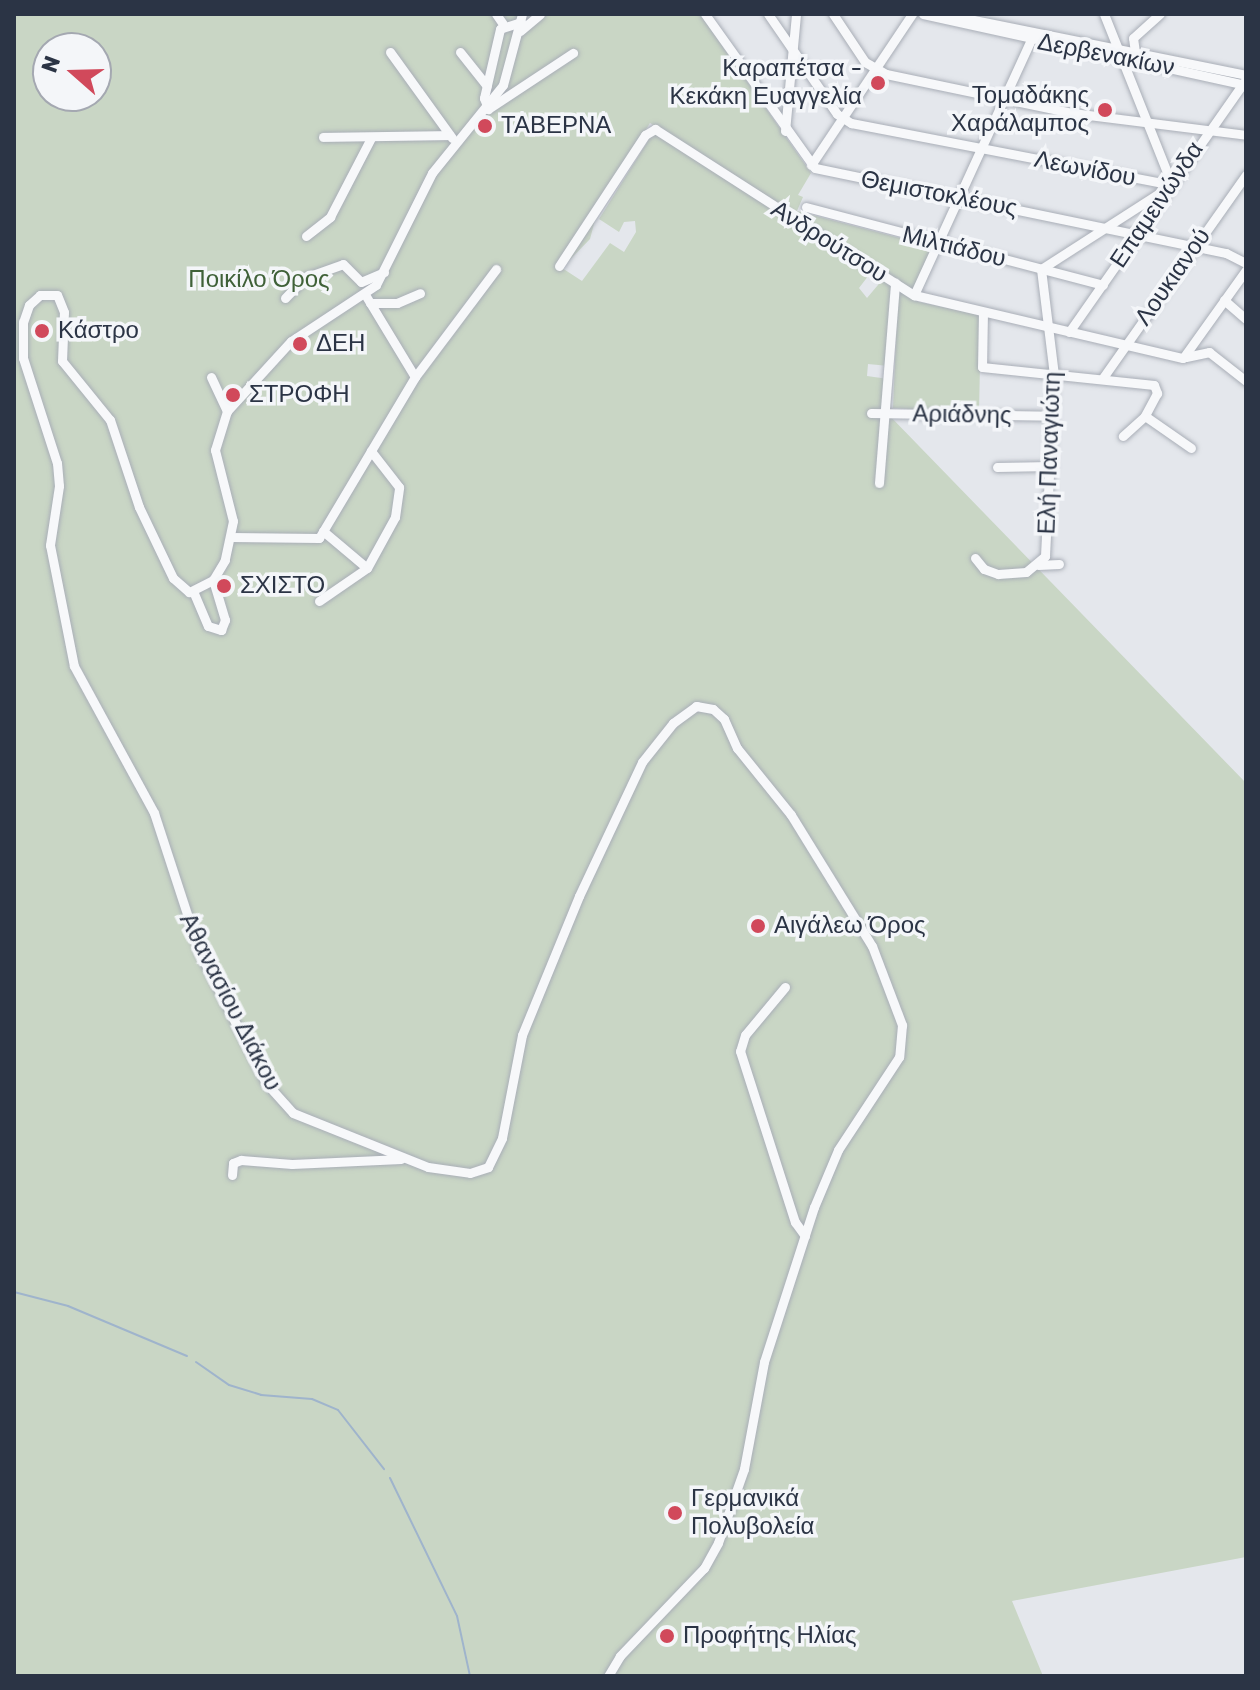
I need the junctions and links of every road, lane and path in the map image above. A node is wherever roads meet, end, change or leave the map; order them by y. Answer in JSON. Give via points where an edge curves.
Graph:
{"nodes":[{"id":1,"x":496,"y":14,"type":"edge"},
{"id":2,"x":540,"y":14,"type":"edge"},
{"id":3,"x":705,"y":14,"type":"edge"},
{"id":4,"x":768,"y":14,"type":"edge"},
{"id":5,"x":796,"y":14,"type":"edge"},
{"id":6,"x":833,"y":14,"type":"edge"},
{"id":7,"x":912,"y":14,"type":"edge"},
{"id":8,"x":923,"y":14,"type":"edge"},
{"id":9,"x":944,"y":14,"type":"edge"},
{"id":10,"x":1104,"y":14,"type":"edge"},
{"id":11,"x":1160,"y":14,"type":"edge"},
{"id":12,"x":521,"y":22,"type":"edge"},
{"id":13,"x":503,"y":24,"type":"junction"},
{"id":14,"x":1031,"y":40,"type":"junction"},
{"id":15,"x":791,"y":46,"type":"junction"},
{"id":16,"x":390,"y":52,"type":"dead end"},
{"id":17,"x":460,"y":52,"type":"dead end"},
{"id":18,"x":1135,"y":52,"type":"junction"},
{"id":19,"x":573,"y":53,"type":"dead end"},
{"id":20,"x":1120,"y":54,"type":"junction"},
{"id":21,"x":874,"y":70,"type":"junction"},
{"id":22,"x":1245,"y":80,"type":"edge"},
{"id":23,"x":487,"y":86,"type":"junction"},
{"id":24,"x":1004,"y":98,"type":"junction"},
{"id":25,"x":488,"y":109,"type":"junction"},
{"id":26,"x":842,"y":118,"type":"junction"},
{"id":27,"x":1148,"y":125,"type":"junction"},
{"id":28,"x":1209,"y":129,"type":"junction"},
{"id":29,"x":785,"y":131,"type":"junction"},
{"id":30,"x":1246,"y":135,"type":"edge"},
{"id":31,"x":323,"y":137,"type":"dead end"},
{"id":32,"x":371,"y":138,"type":"junction"},
{"id":33,"x":452,"y":138,"type":"junction"},
{"id":34,"x":981,"y":149,"type":"junction"},
{"id":35,"x":811,"y":165,"type":"junction"},
{"id":36,"x":1245,"y":180,"type":"edge"},
{"id":37,"x":1172,"y":185,"type":"junction"},
{"id":38,"x":958,"y":198,"type":"junction"},
{"id":39,"x":806,"y":207,"type":"dead end"},
{"id":40,"x":1104,"y":227,"type":"junction"},
{"id":41,"x":1139,"y":235,"type":"junction"},
{"id":42,"x":306,"y":236,"type":"dead end"},
{"id":43,"x":937,"y":243,"type":"junction"},
{"id":44,"x":1194,"y":247,"type":"junction"},
{"id":45,"x":1246,"y":263,"type":"edge"},
{"id":46,"x":559,"y":266,"type":"dead end"},
{"id":47,"x":496,"y":269,"type":"dead end"},
{"id":48,"x":1041,"y":269,"type":"junction"},
{"id":49,"x":1246,"y":270,"type":"edge"},
{"id":50,"x":384,"y":272,"type":"junction"},
{"id":51,"x":895,"y":283,"type":"junction"},
{"id":52,"x":1103,"y":285,"type":"junction"},
{"id":53,"x":420,"y":293,"type":"dead end"},
{"id":54,"x":914,"y":295,"type":"junction"},
{"id":55,"x":285,"y":298,"type":"dead end"},
{"id":56,"x":368,"y":299,"type":"junction"},
{"id":57,"x":1224,"y":300,"type":"junction"},
{"id":58,"x":983,"y":312,"type":"junction"},
{"id":59,"x":1246,"y":319,"type":"edge"},
{"id":60,"x":1052,"y":328,"type":"junction"},
{"id":61,"x":1069,"y":332,"type":"junction"},
{"id":62,"x":1125,"y":345,"type":"junction"},
{"id":63,"x":1183,"y":358,"type":"junction"},
{"id":64,"x":1054,"y":375,"type":"junction"},
{"id":65,"x":211,"y":377,"type":"dead end"},
{"id":66,"x":415,"y":377,"type":"junction"},
{"id":67,"x":1102,"y":379,"type":"junction"},
{"id":68,"x":1246,"y":381,"type":"edge"},
{"id":69,"x":227,"y":411,"type":"junction"},
{"id":70,"x":871,"y":413,"type":"dead end"},
{"id":71,"x":887,"y":414,"type":"junction"},
{"id":72,"x":1053,"y":416,"type":"junction"},
{"id":73,"x":1145,"y":416,"type":"junction"},
{"id":74,"x":1123,"y":436,"type":"dead end"},
{"id":75,"x":1191,"y":448,"type":"dead end"},
{"id":76,"x":371,"y":451,"type":"junction"},
{"id":77,"x":1051,"y":466,"type":"junction"},
{"id":78,"x":997,"y":467,"type":"dead end"},
{"id":79,"x":879,"y":483,"type":"dead end"},
{"id":80,"x":323,"y":531,"type":"junction"},
{"id":81,"x":231,"y":537,"type":"junction"},
{"id":82,"x":975,"y":558,"type":"dead end"},
{"id":83,"x":1059,"y":564,"type":"dead end"},
{"id":84,"x":1038,"y":565,"type":"junction"},
{"id":85,"x":367,"y":568,"type":"junction"},
{"id":86,"x":213,"y":580,"type":"junction"},
{"id":87,"x":193,"y":591,"type":"junction"},
{"id":88,"x":319,"y":601,"type":"dead end"},
{"id":89,"x":785,"y":987,"type":"dead end"},
{"id":90,"x":401,"y":1159,"type":"junction"},
{"id":91,"x":232,"y":1175,"type":"dead end"},
{"id":92,"x":805,"y":1236,"type":"junction"},
{"id":93,"x":608,"y":1676,"type":"edge"}],
"edges":[{"from":1,"to":13,"type":"street"},
{"from":2,"to":12,"type":"street"},
{"from":3,"to":29,"type":"street"},
{"from":4,"to":15,"type":"street"},
{"from":5,"to":15,"type":"street"},
{"from":6,"to":21,"type":"street"},
{"from":7,"to":21,"type":"street"},
{"from":8,"to":14,"type":"street","name":"Δερβενακίων"},
{"from":9,"to":20,"type":"street","name":"Δερβενακίων"},
{"from":10,"to":20,"type":"street"},
{"from":11,"to":18,"type":"street","via":[[1133,38]]},
{"from":12,"to":13,"type":"street"},
{"from":12,"to":25,"type":"street","via":[[503,85]]},
{"from":13,"to":23,"type":"street"},
{"from":14,"to":20,"type":"street","name":"Δερβενακίων"},
{"from":14,"to":24,"type":"street"},
{"from":15,"to":26,"type":"street"},
{"from":15,"to":29,"type":"street"},
{"from":16,"to":33,"type":"street"},
{"from":17,"to":23,"type":"street"},
{"from":18,"to":20,"type":"street","name":"Δερβενακίων"},
{"from":18,"to":22,"type":"street","name":"Δερβενακίων"},
{"from":19,"to":25,"type":"street"},
{"from":20,"to":22,"type":"street","name":"Δερβενακίων"},
{"from":20,"to":27,"type":"street"},
{"from":21,"to":24,"type":"street"},
{"from":21,"to":26,"type":"street"},
{"from":22,"to":28,"type":"street","name":"Επαμεινώνδα"},
{"from":23,"to":25,"type":"street"},
{"from":24,"to":27,"type":"street"},
{"from":24,"to":34,"type":"street"},
{"from":25,"to":33,"type":"street"},
{"from":26,"to":34,"type":"street","name":"Λεωνίδου"},
{"from":26,"to":35,"type":"street"},
{"from":27,"to":28,"type":"street"},
{"from":27,"to":37,"type":"street"},
{"from":28,"to":30,"type":"street"},
{"from":28,"to":37,"type":"street","name":"Επαμεινώνδα"},
{"from":29,"to":35,"type":"street"},
{"from":31,"to":32,"type":"street"},
{"from":32,"to":33,"type":"street"},
{"from":32,"to":42,"type":"street","via":[[330,217]]},
{"from":33,"to":50,"type":"street"},
{"from":34,"to":37,"type":"street","name":"Λεωνίδου"},
{"from":34,"to":38,"type":"street"},
{"from":35,"to":38,"type":"street","name":"Θεμιστοκλέους"},
{"from":36,"to":44,"type":"street","name":"Λουκιανού"},
{"from":37,"to":40,"type":"street"},
{"from":37,"to":41,"type":"street","name":"Επαμεινώνδα"},
{"from":38,"to":40,"type":"street","name":"Θεμιστοκλέους"},
{"from":38,"to":43,"type":"street"},
{"from":39,"to":43,"type":"street","name":"Μιλτιάδου"},
{"from":40,"to":41,"type":"street","name":"Θεμιστοκλέους"},
{"from":40,"to":48,"type":"street"},
{"from":41,"to":44,"type":"street","name":"Θεμιστοκλέους"},
{"from":41,"to":52,"type":"street","name":"Επαμεινώνδα"},
{"from":43,"to":48,"type":"street","name":"Μιλτιάδου"},
{"from":43,"to":54,"type":"street"},
{"from":44,"to":45,"type":"street","name":"Θεμιστοκλέους"},
{"from":44,"to":62,"type":"street","name":"Λουκιανού"},
{"from":46,"to":51,"type":"street","name":"Ανδρούτσου","via":[[645,135],[655,129]]},
{"from":47,"to":66,"type":"street"},
{"from":48,"to":52,"type":"street","name":"Μιλτιάδου"},
{"from":48,"to":60,"type":"street","name":"Ελή Παναγιώτη"},
{"from":49,"to":57,"type":"street"},
{"from":50,"to":55,"type":"street","via":[[361,282],[343,264],[304,278]]},
{"from":50,"to":56,"type":"street"},
{"from":51,"to":54,"type":"street","name":"Ανδρούτσου"},
{"from":51,"to":71,"type":"street"},
{"from":52,"to":61,"type":"street","name":"Επαμεινώνδα"},
{"from":53,"to":56,"type":"street","via":[[397,303]]},
{"from":54,"to":58,"type":"street","name":"Ανδρούτσου"},
{"from":56,"to":66,"type":"street"},
{"from":56,"to":69,"type":"street","via":[[295,338]]},
{"from":57,"to":59,"type":"street"},
{"from":57,"to":63,"type":"street"},
{"from":58,"to":60,"type":"street","name":"Ανδρούτσου"},
{"from":58,"to":64,"type":"street","via":[[982,367]]},
{"from":60,"to":61,"type":"street","name":"Ανδρούτσου"},
{"from":60,"to":64,"type":"street","name":"Ελή Παναγιώτη"},
{"from":61,"to":62,"type":"street","name":"Ανδρούτσου"},
{"from":62,"to":63,"type":"street","name":"Ανδρούτσου"},
{"from":62,"to":67,"type":"street","name":"Λουκιανού"},
{"from":63,"to":68,"type":"street","name":"Ανδρούτσου","via":[[1209,352]]},
{"from":64,"to":67,"type":"street"},
{"from":64,"to":72,"type":"street","name":"Ελή Παναγιώτη"},
{"from":65,"to":69,"type":"street"},
{"from":66,"to":76,"type":"street"},
{"from":67,"to":73,"type":"street","via":[[1157,388]]},
{"from":69,"to":81,"type":"street","via":[[215,450],[232,505]]},
{"from":70,"to":71,"type":"street","name":"Αριάδνης"},
{"from":71,"to":72,"type":"street","name":"Αριάδνης"},
{"from":71,"to":79,"type":"street"},
{"from":72,"to":77,"type":"street","name":"Ελή Παναγιώτη"},
{"from":73,"to":74,"type":"street"},
{"from":73,"to":75,"type":"street"},
{"from":76,"to":80,"type":"street"},
{"from":76,"to":85,"type":"street","via":[[399,487],[401,498],[378,555]]},
{"from":77,"to":78,"type":"street"},
{"from":77,"to":84,"type":"street","name":"Ελή Παναγιώτη","via":[[1049,536]]},
{"from":80,"to":81,"type":"street","via":[[315,540]]},
{"from":80,"to":85,"type":"street"},
{"from":81,"to":86,"type":"street"},
{"from":82,"to":84,"type":"street","name":"Ελή Παναγιώτη","via":[[998,574]]},
{"from":83,"to":84,"type":"street"},
{"from":85,"to":88,"type":"street"},
{"from":86,"to":87,"type":"street"},
{"from":86,"to":87,"type":"street","via":[[225,620],[221,630],[208,626]]},
{"from":87,"to":90,"type":"street","name":"Αθανασίου Διάκου","via":[[173,578],[139,507],[107,413],[62,361],[61,300],[40,295],[23,322],[23,358],[57,463],[50,545],[74,666],[154,813],[199,951],[266,1083],[305,1120]]},
{"from":89,"to":92,"type":"street","via":[[745,1035],[740,1051],[795,1222]]},
{"from":90,"to":91,"type":"street","via":[[292,1164],[241,1160],[233,1163]]},
{"from":90,"to":92,"type":"street","name":"Αθανασίου Διάκου","via":[[460,1173],[480,1172],[492,1162],[522,1035],[617,811],[642,762],[673,723],[690,708],[703,705],[724,719],[737,748],[791,815],[861,919],[902,1025],[896,1064],[838,1150]]},
{"from":92,"to":93,"type":"street","name":"Αθανασίου Διάκου","via":[[764,1362],[744,1469],[718,1543],[704,1568],[620,1656]]}]}
